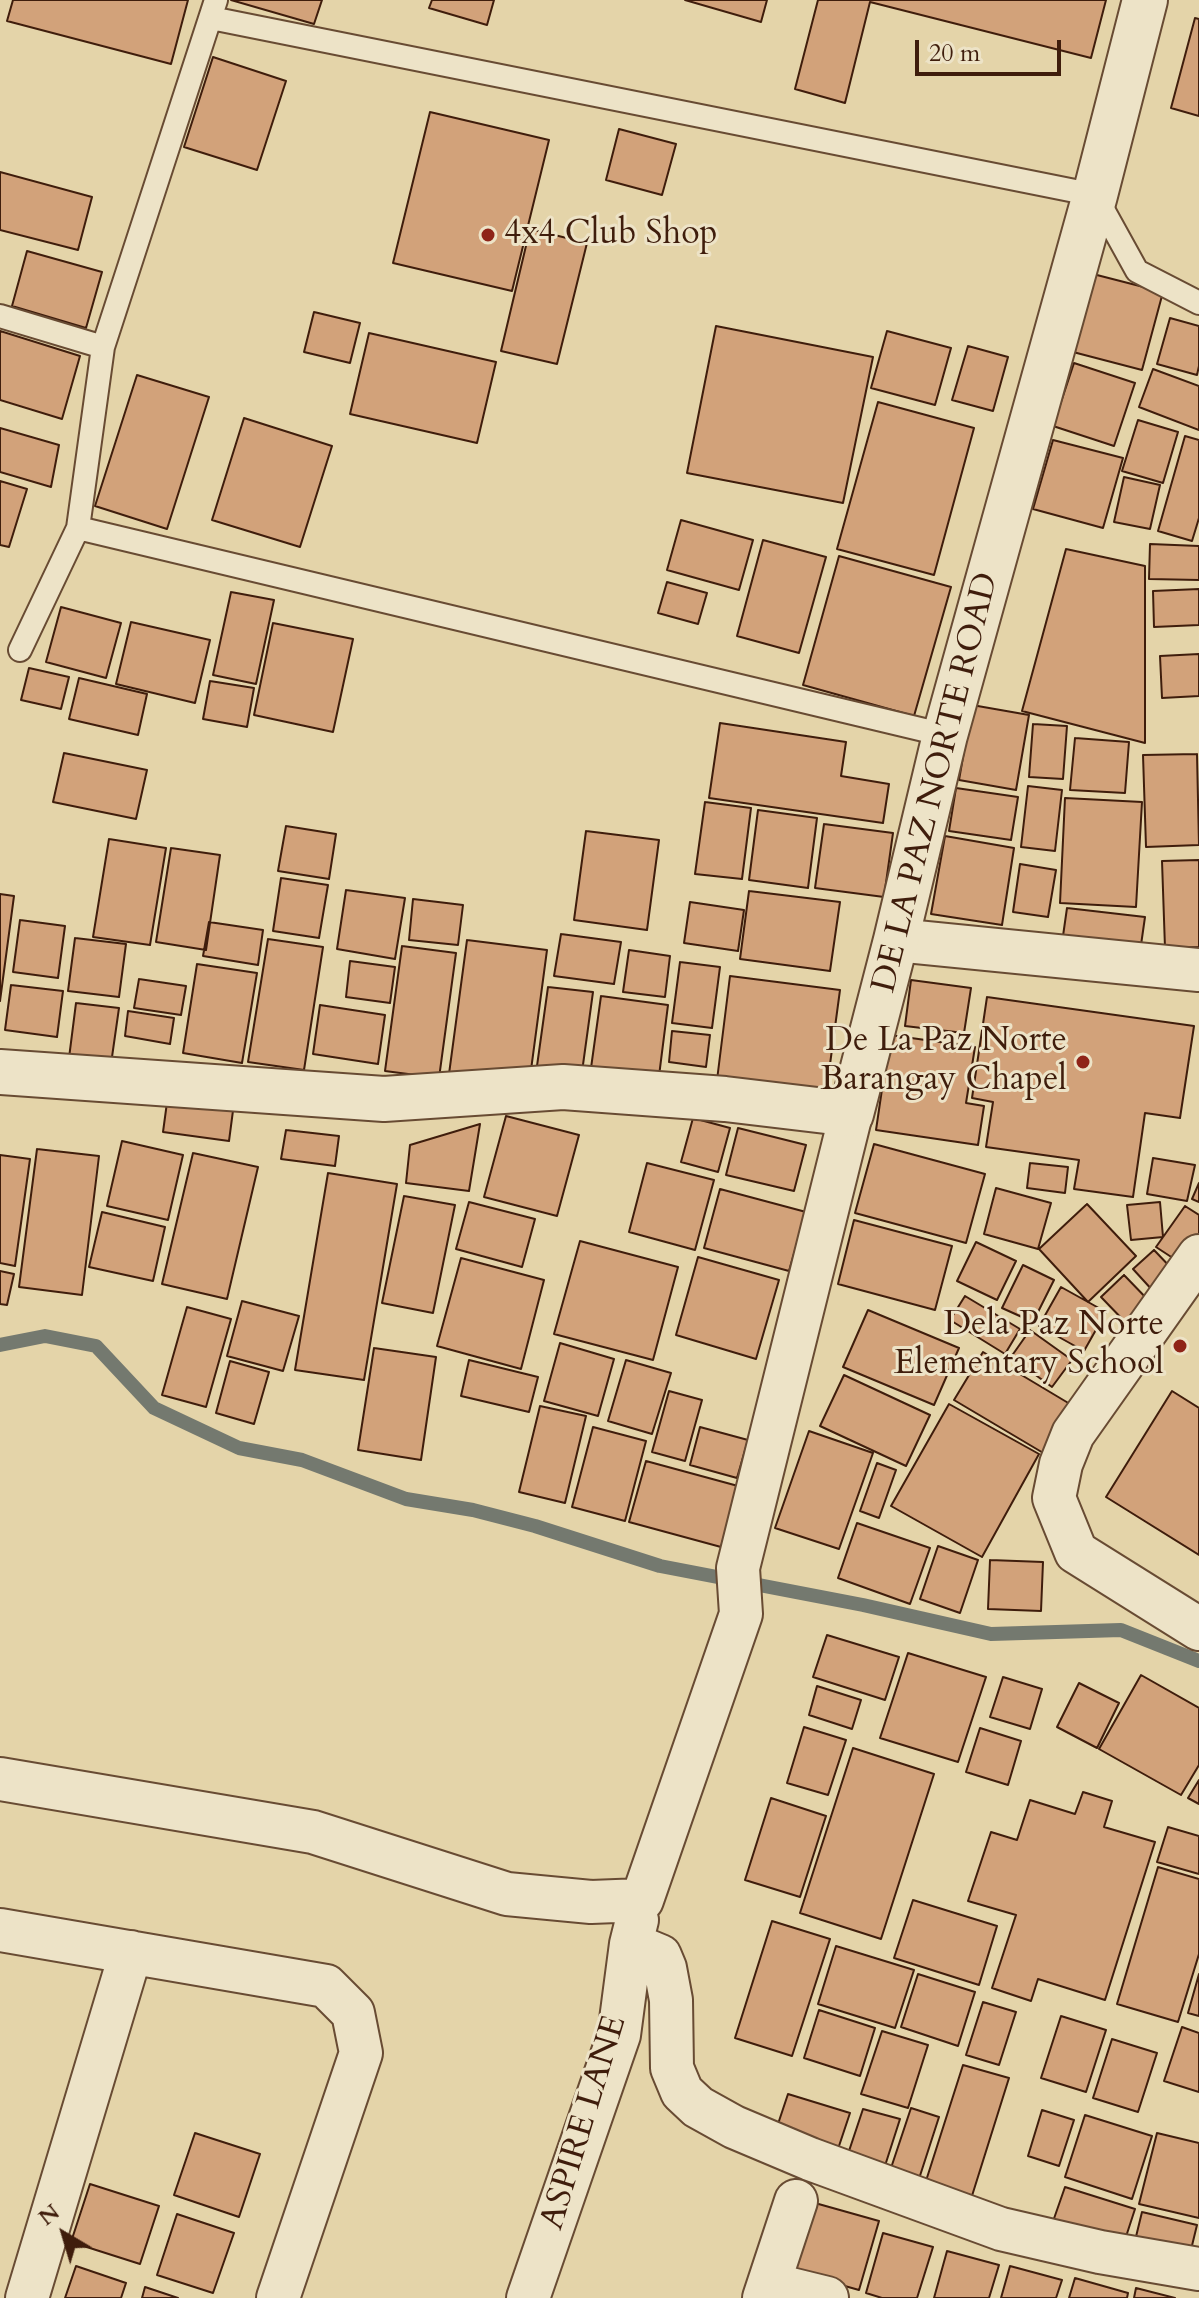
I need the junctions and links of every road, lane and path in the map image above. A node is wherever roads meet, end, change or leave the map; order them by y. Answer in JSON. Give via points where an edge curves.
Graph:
{"nodes":[{"id":1,"x":1145,"y":0,"type":"edge"},
{"id":2,"x":214,"y":9,"type":"edge"},
{"id":3,"x":1095,"y":195,"type":"junction"},
{"id":4,"x":1199,"y":303,"type":"edge"},
{"id":5,"x":0,"y":316,"type":"edge"},
{"id":6,"x":103,"y":347,"type":"junction"},
{"id":7,"x":78,"y":528,"type":"junction"},
{"id":8,"x":20,"y":650,"type":"dead end"},
{"id":9,"x":945,"y":735,"type":"junction"},
{"id":10,"x":896,"y":940,"type":"junction"},
{"id":11,"x":1199,"y":970,"type":"edge"},
{"id":12,"x":0,"y":1072,"type":"edge"},
{"id":13,"x":851,"y":1114,"type":"junction"},
{"id":14,"x":1199,"y":1256,"type":"edge"},
{"id":15,"x":741,"y":1614,"type":"joint"},
{"id":16,"x":1199,"y":1629,"type":"edge"},
{"id":17,"x":0,"y":1779,"type":"edge"},
{"id":18,"x":642,"y":1900,"type":"junction"},
{"id":19,"x":0,"y":1930,"type":"edge"},
{"id":20,"x":631,"y":1944,"type":"junction"},
{"id":21,"x":131,"y":1952,"type":"junction"},
{"id":22,"x":796,"y":2201,"type":"dead end"},
{"id":23,"x":1199,"y":2269,"type":"edge"},
{"id":24,"x":767,"y":2291,"type":"edge"},
{"id":25,"x":27,"y":2298,"type":"edge"},
{"id":26,"x":278,"y":2298,"type":"edge"},
{"id":27,"x":528,"y":2298,"type":"edge"},
{"id":28,"x":827,"y":2298,"type":"edge"}],
"edges":[{"from":1,"to":3,"type":"street","name":"DE LA PAZ NORTE ROAD"},
{"from":2,"to":3,"type":"lane"},
{"from":2,"to":6,"type":"lane"},
{"from":3,"to":4,"type":"lane","via":[[1137,271]]},
{"from":3,"to":9,"type":"street","name":"DE LA PAZ NORTE ROAD"},
{"from":5,"to":6,"type":"lane"},
{"from":6,"to":7,"type":"lane"},
{"from":7,"to":8,"type":"lane"},
{"from":7,"to":9,"type":"lane"},
{"from":9,"to":10,"type":"street","name":"DE LA PAZ NORTE ROAD"},
{"from":10,"to":11,"type":"street"},
{"from":10,"to":13,"type":"street","name":"DE LA PAZ NORTE ROAD"},
{"from":12,"to":13,"type":"street","via":[[384,1099],[563,1087]]},
{"from":13,"to":15,"type":"street","name":"DE LA PAZ NORTE ROAD","via":[[738,1568]]},
{"from":14,"to":16,"type":"street","via":[[1073,1434],[1054,1498],[1076,1552]]},
{"from":15,"to":18,"type":"street","name":"ASPIRE LANE"},
{"from":17,"to":18,"type":"street","via":[[313,1832],[507,1894],[591,1902]]},
{"from":18,"to":20,"type":"street","name":"ASPIRE LANE"},
{"from":19,"to":21,"type":"street"},
{"from":20,"to":23,"type":"street","via":[[660,1956],[665,1968],[672,2068],[682,2092],[698,2107],[810,2159],[1001,2229]]},
{"from":20,"to":27,"type":"street","name":"ASPIRE LANE","via":[[619,2035]]},
{"from":21,"to":25,"type":"street"},
{"from":21,"to":26,"type":"street","via":[[326,1986],[353,2013],[361,2053]]},
{"from":22,"to":24,"type":"street"},
{"from":24,"to":28,"type":"street"}]}
